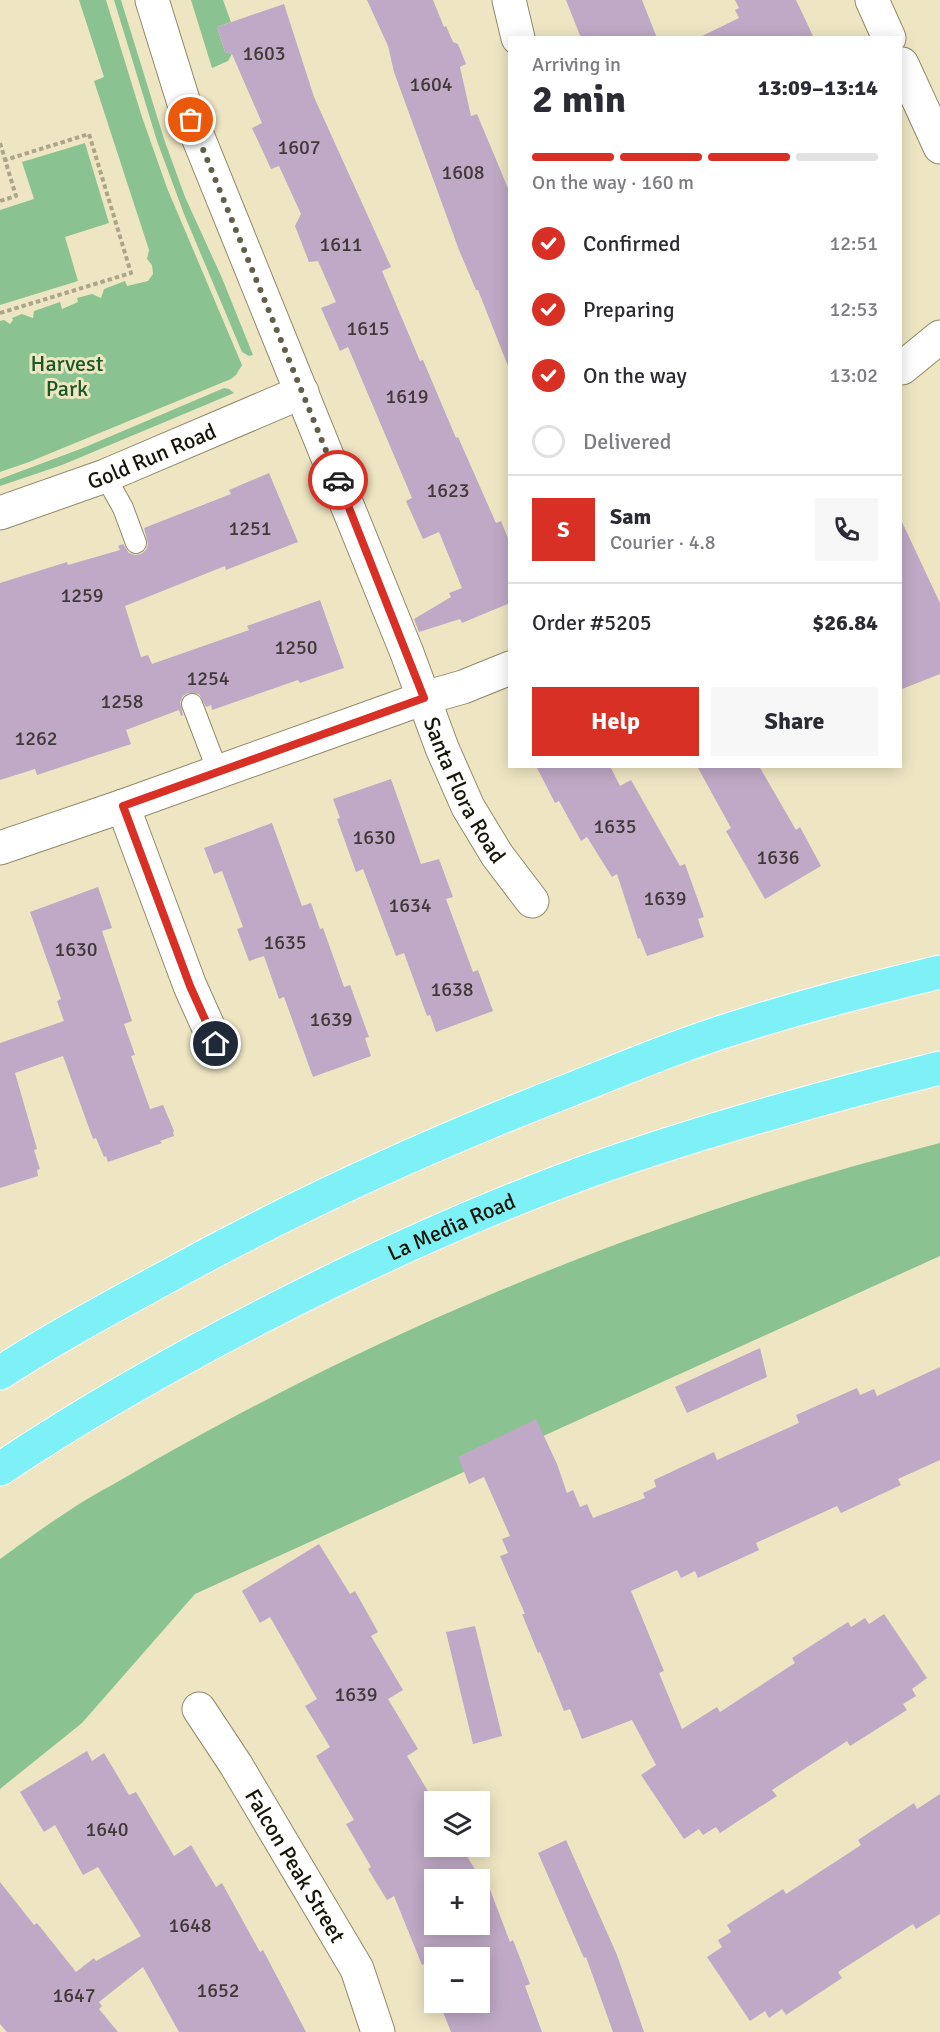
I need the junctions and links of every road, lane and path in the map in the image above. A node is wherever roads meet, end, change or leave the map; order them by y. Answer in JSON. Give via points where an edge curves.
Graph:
{"nodes":[{"id":1,"x":152,"y":0,"type":"edge"},
{"id":2,"x":509,"y":0,"type":"edge"},
{"id":3,"x":872,"y":0,"type":"edge"},
{"id":4,"x":518,"y":36,"type":"edge"},
{"id":5,"x":888,"y":36,"type":"edge"},
{"id":6,"x":902,"y":64,"type":"edge"},
{"id":7,"x":0,"y":143,"type":"edge"},
{"id":8,"x":940,"y":147,"type":"edge"},
{"id":9,"x":5,"y":160,"type":"junction"},
{"id":10,"x":0,"y":201,"type":"edge"},
{"id":11,"x":0,"y":313,"type":"edge"},
{"id":12,"x":940,"y":337,"type":"edge"},
{"id":13,"x":902,"y":368,"type":"edge"},
{"id":14,"x":302,"y":392,"type":"junction"},
{"id":15,"x":105,"y":476,"type":"junction"},
{"id":16,"x":0,"y":513,"type":"edge"},
{"id":17,"x":136,"y":543,"type":"dead end"},
{"id":18,"x":508,"y":669,"type":"edge"},
{"id":19,"x":424,"y":698,"type":"junction"},
{"id":20,"x":192,"y":704,"type":"dead end"},
{"id":21,"x":218,"y":772,"type":"junction"},
{"id":22,"x":123,"y":806,"type":"junction"},
{"id":23,"x":0,"y":848,"type":"edge"},
{"id":24,"x":532,"y":902,"type":"dead end"},
{"id":25,"x":940,"y":972,"type":"edge"},
{"id":26,"x":216,"y":1044,"type":"dead end"},
{"id":27,"x":940,"y":1068,"type":"edge"},
{"id":28,"x":0,"y":1373,"type":"edge"},
{"id":29,"x":0,"y":1469,"type":"edge"},
{"id":30,"x":199,"y":1709,"type":"dead end"},
{"id":31,"x":378,"y":2032,"type":"edge"}],
"edges":[{"from":1,"to":14,"type":"street","name":"Santa Flora Road","via":[[183,100]]},
{"from":2,"to":4,"type":"street"},
{"from":3,"to":5,"type":"street"},
{"from":6,"to":8,"type":"street"},
{"from":7,"to":9,"type":"path"},
{"from":9,"to":10,"type":"path","via":[[16,196]]},
{"from":9,"to":11,"type":"path","via":[[89,134],[131,273]]},
{"from":12,"to":13,"type":"street"},
{"from":14,"to":15,"type":"street","name":"Gold Run Road"},
{"from":14,"to":19,"type":"street","name":"Santa Flora Road"},
{"from":15,"to":16,"type":"street","name":"Gold Run Road"},
{"from":15,"to":17,"type":"lane"},
{"from":18,"to":19,"type":"street"},
{"from":19,"to":21,"type":"street"},
{"from":19,"to":24,"type":"street","name":"Santa Flora Road","via":[[468,807]]},
{"from":20,"to":21,"type":"lane"},
{"from":21,"to":22,"type":"street"},
{"from":22,"to":23,"type":"street"},
{"from":22,"to":26,"type":"street","via":[[190,986]]},
{"from":25,"to":28,"type":"main road","via":[[740,1026],[490,1121],[351,1182],[222,1246]]},
{"from":27,"to":29,"type":"main road","name":"La Media Road","via":[[704,1134],[583,1173],[466,1219],[267,1313],[148,1378]]},
{"from":30,"to":31,"type":"street","name":"Falcon Peak Street","via":[[357,1969]]}]}
